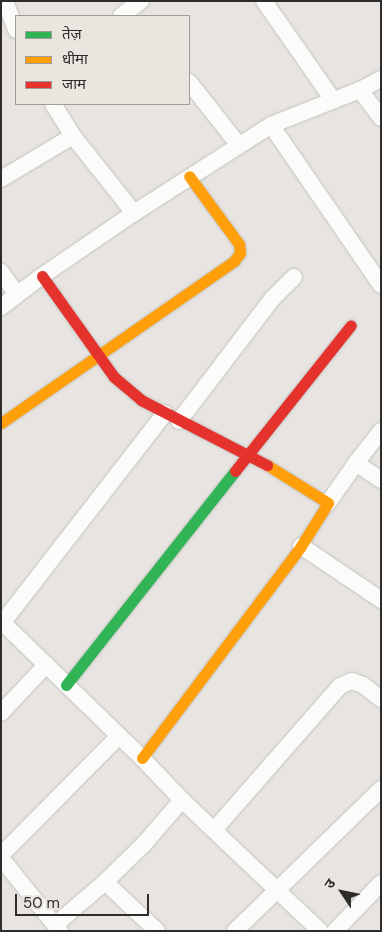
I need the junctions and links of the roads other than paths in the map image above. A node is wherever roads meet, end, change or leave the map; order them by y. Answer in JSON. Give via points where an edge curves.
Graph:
{"nodes":[{"id":1,"x":264,"y":1,"type":"edge"},
{"id":2,"x":5,"y":10,"type":"edge"},
{"id":3,"x":15,"y":28,"type":"edge"},
{"id":4,"x":381,"y":79,"type":"edge"},
{"id":5,"x":190,"y":83,"type":"edge"},
{"id":6,"x":360,"y":90,"type":"junction"},
{"id":7,"x":333,"y":100,"type":"junction"},
{"id":8,"x":54,"y":105,"type":"edge"},
{"id":9,"x":381,"y":118,"type":"edge"},
{"id":10,"x":271,"y":125,"type":"junction"},
{"id":11,"x":72,"y":136,"type":"junction"},
{"id":12,"x":238,"y":144,"type":"junction"},
{"id":13,"x":189,"y":176,"type":"junction"},
{"id":14,"x":1,"y":178,"type":"edge"},
{"id":15,"x":134,"y":213,"type":"junction"},
{"id":16,"x":1,"y":272,"type":"edge"},
{"id":17,"x":42,"y":276,"type":"junction"},
{"id":18,"x":294,"y":277,"type":"dead end"},
{"id":19,"x":381,"y":285,"type":"edge"},
{"id":20,"x":17,"y":295,"type":"junction"},
{"id":21,"x":1,"y":307,"type":"edge"},
{"id":22,"x":351,"y":325,"type":"dead end"},
{"id":23,"x":100,"y":355,"type":"junction"},
{"id":24,"x":172,"y":417,"type":"junction"},
{"id":25,"x":1,"y":423,"type":"edge"},
{"id":26,"x":381,"y":431,"type":"edge"},
{"id":27,"x":250,"y":455,"type":"junction"},
{"id":28,"x":356,"y":463,"type":"junction"},
{"id":29,"x":381,"y":480,"type":"edge"},
{"id":30,"x":328,"y":503,"type":"junction"},
{"id":31,"x":301,"y":546,"type":"junction"},
{"id":32,"x":381,"y":600,"type":"edge"},
{"id":33,"x":2,"y":622,"type":"edge"},
{"id":34,"x":46,"y":665,"type":"junction"},
{"id":35,"x":66,"y":686,"type":"junction"},
{"id":36,"x":381,"y":699,"type":"edge"},
{"id":37,"x":1,"y":713,"type":"edge"},
{"id":38,"x":118,"y":737,"type":"junction"},
{"id":39,"x":142,"y":758,"type":"junction"},
{"id":40,"x":381,"y":789,"type":"edge"},
{"id":41,"x":182,"y":800,"type":"junction"},
{"id":42,"x":214,"y":830,"type":"junction"},
{"id":43,"x":1,"y":856,"type":"edge"},
{"id":44,"x":106,"y":882,"type":"junction"},
{"id":45,"x":381,"y":883,"type":"edge"},
{"id":46,"x":276,"y":890,"type":"junction"},
{"id":47,"x":58,"y":928,"type":"edge"},
{"id":48,"x":157,"y":931,"type":"edge"},
{"id":49,"x":235,"y":931,"type":"edge"},
{"id":50,"x":320,"y":931,"type":"edge"},
{"id":51,"x":335,"y":931,"type":"edge"}],
"edges":[{"from":1,"to":7,"type":"street"},
{"from":2,"to":3,"type":"street"},
{"from":4,"to":6,"type":"street"},
{"from":5,"to":12,"type":"street"},
{"from":6,"to":7,"type":"street"},
{"from":6,"to":9,"type":"street"},
{"from":7,"to":10,"type":"street"},
{"from":8,"to":11,"type":"street"},
{"from":10,"to":12,"type":"street"},
{"from":10,"to":19,"type":"street"},
{"from":11,"to":14,"type":"street"},
{"from":11,"to":15,"type":"street"},
{"from":12,"to":13,"type":"street"},
{"from":13,"to":15,"type":"street"},
{"from":13,"to":23,"type":"street","via":[[239,244],[240,253],[234,261]]},
{"from":15,"to":17,"type":"street"},
{"from":16,"to":20,"type":"street"},
{"from":17,"to":20,"type":"street"},
{"from":17,"to":23,"type":"street"},
{"from":18,"to":24,"type":"street"},
{"from":20,"to":21,"type":"street"},
{"from":22,"to":27,"type":"street"},
{"from":23,"to":24,"type":"street","via":[[114,377],[141,400]]},
{"from":23,"to":25,"type":"street"},
{"from":24,"to":27,"type":"street"},
{"from":24,"to":33,"type":"street"},
{"from":26,"to":28,"type":"street"},
{"from":27,"to":30,"type":"street"},
{"from":27,"to":35,"type":"street"},
{"from":28,"to":29,"type":"street"},
{"from":28,"to":30,"type":"street"},
{"from":30,"to":31,"type":"street"},
{"from":31,"to":32,"type":"street"},
{"from":31,"to":39,"type":"street"},
{"from":33,"to":34,"type":"street"},
{"from":34,"to":35,"type":"street"},
{"from":34,"to":37,"type":"street"},
{"from":35,"to":38,"type":"street"},
{"from":36,"to":42,"type":"street","via":[[352,681],[340,686]]},
{"from":38,"to":39,"type":"street"},
{"from":38,"to":43,"type":"street"},
{"from":39,"to":41,"type":"street"},
{"from":40,"to":46,"type":"street"},
{"from":41,"to":42,"type":"street"},
{"from":41,"to":44,"type":"street"},
{"from":42,"to":46,"type":"street"},
{"from":43,"to":47,"type":"street"},
{"from":44,"to":47,"type":"street"},
{"from":44,"to":48,"type":"street"},
{"from":45,"to":51,"type":"street"},
{"from":46,"to":49,"type":"street"},
{"from":46,"to":50,"type":"street"}]}
